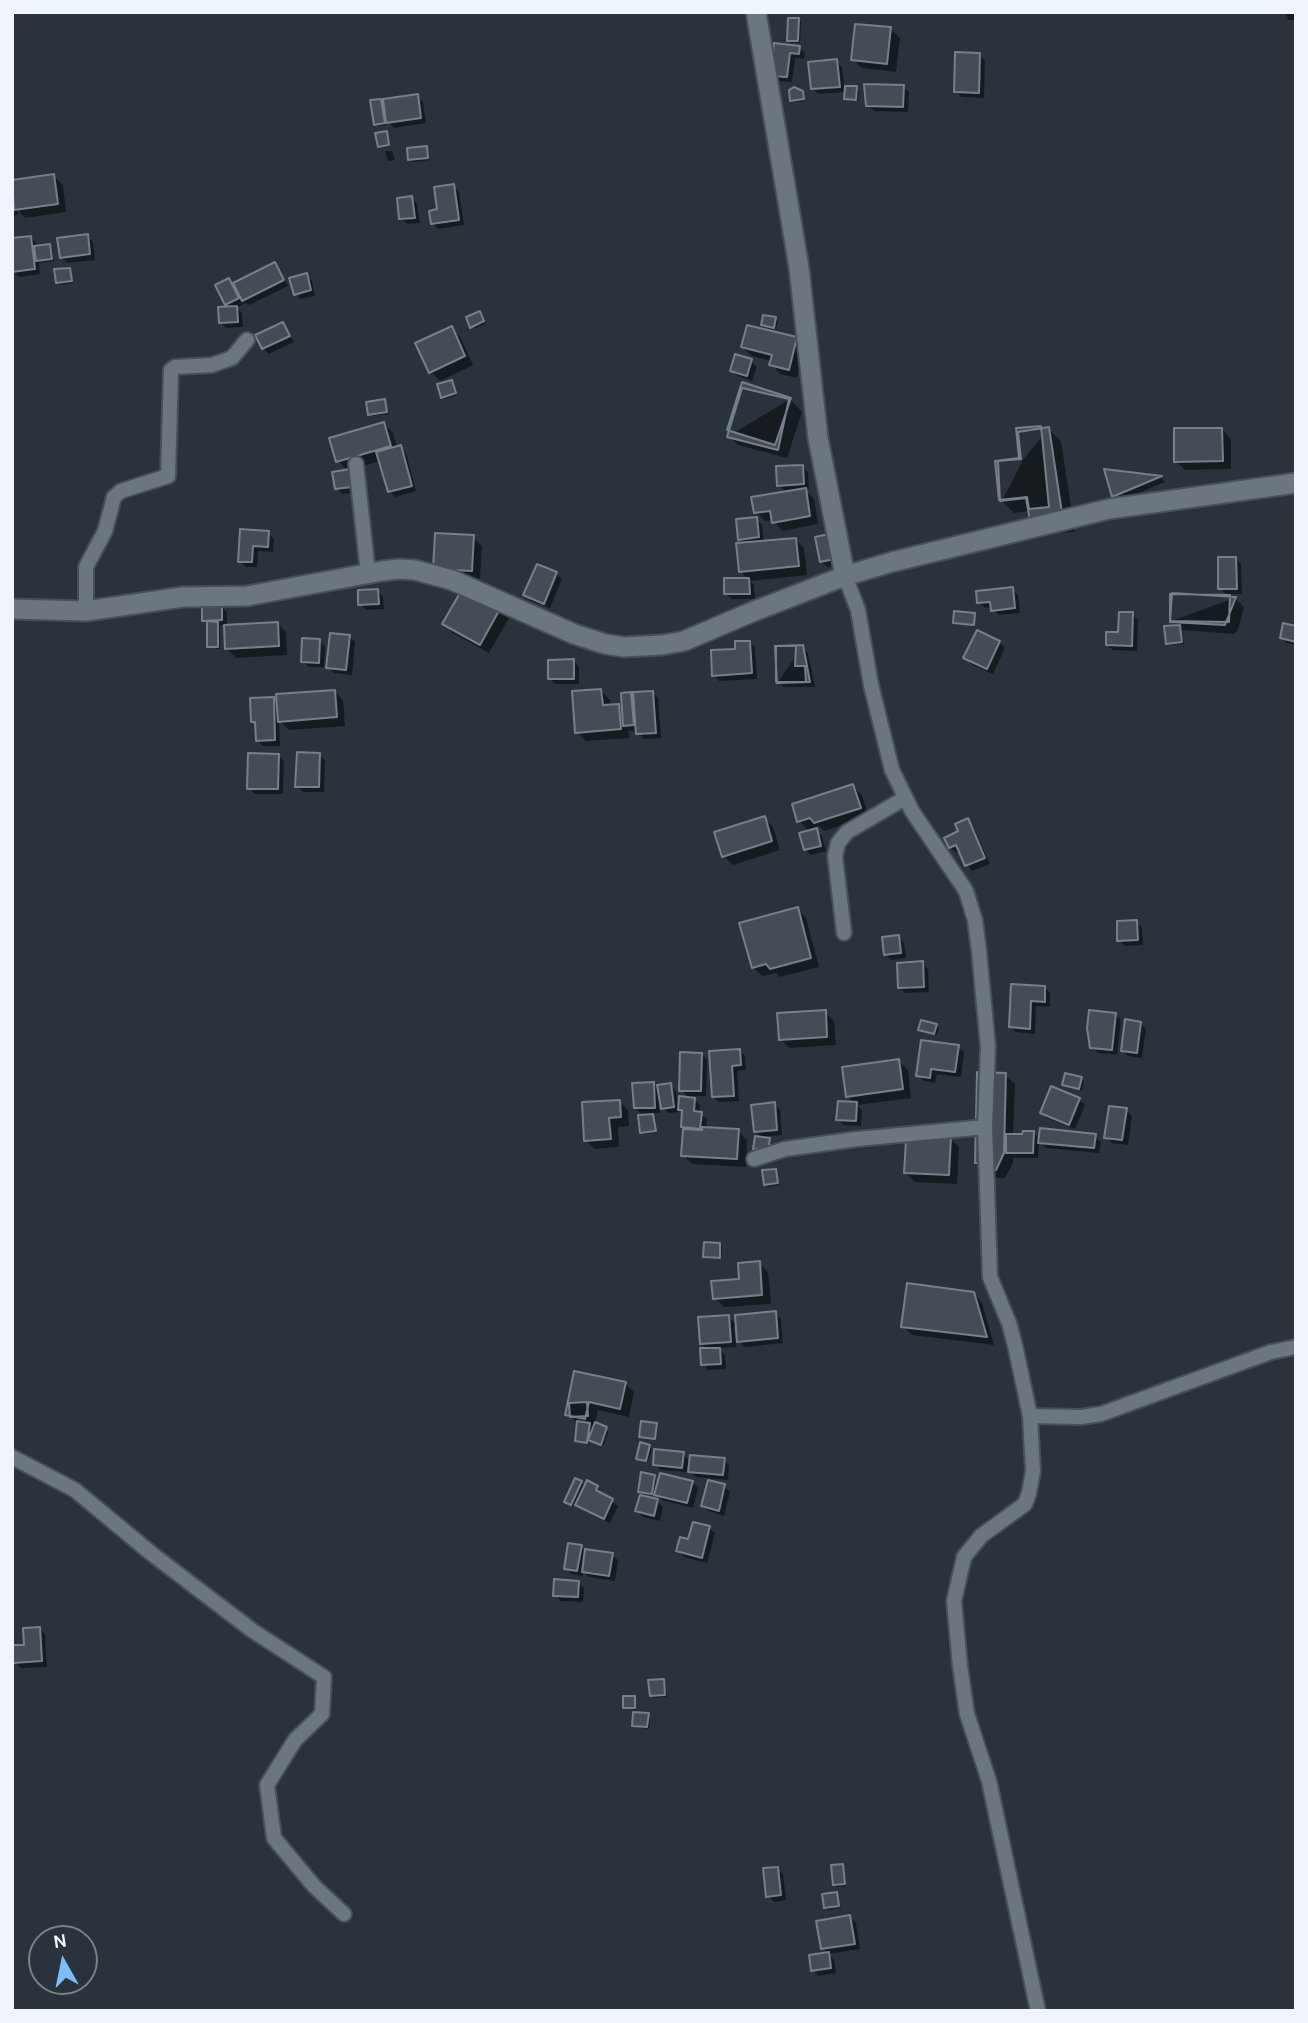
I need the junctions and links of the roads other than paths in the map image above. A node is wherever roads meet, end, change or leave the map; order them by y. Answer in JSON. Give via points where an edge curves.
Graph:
{"nodes":[{"id":1,"x":756,"y":12,"type":"edge"},
{"id":2,"x":247,"y":340,"type":"dead end"},
{"id":3,"x":356,"y":464,"type":"dead end"},
{"id":4,"x":1296,"y":483,"type":"edge"},
{"id":5,"x":368,"y":573,"type":"junction"},
{"id":6,"x":845,"y":576,"type":"junction"},
{"id":7,"x":12,"y":609,"type":"edge"},
{"id":8,"x":86,"y":611,"type":"junction"},
{"id":9,"x":905,"y":798,"type":"junction"},
{"id":10,"x":844,"y":933,"type":"dead end"},
{"id":11,"x":985,"y":1127,"type":"junction"},
{"id":12,"x":754,"y":1159,"type":"dead end"},
{"id":13,"x":1296,"y":1347,"type":"edge"},
{"id":14,"x":1030,"y":1416,"type":"junction"},
{"id":15,"x":12,"y":1457,"type":"edge"},
{"id":16,"x":344,"y":1914,"type":"dead end"},
{"id":17,"x":1038,"y":2011,"type":"edge"}],
"edges":[{"from":1,"to":6,"type":"main road","via":[[799,268],[818,438]]},
{"from":2,"to":8,"type":"street","via":[[232,358],[171,370],[167,476],[121,491],[114,498],[86,567]]},
{"from":3,"to":5,"type":"street"},
{"from":4,"to":6,"type":"main road","via":[[1109,509]]},
{"from":5,"to":6,"type":"main road","via":[[415,570],[477,590],[575,635],[640,647],[684,641]]},
{"from":5,"to":8,"type":"main road","via":[[247,596],[183,597]]},
{"from":6,"to":9,"type":"street","via":[[858,610],[892,769]]},
{"from":7,"to":8,"type":"main road"},
{"from":9,"to":10,"type":"street","via":[[847,832],[838,843],[835,856]]},
{"from":9,"to":11,"type":"street","via":[[966,891],[975,920],[988,1047]]},
{"from":11,"to":12,"type":"street","via":[[857,1139],[785,1149]]},
{"from":11,"to":14,"type":"street","via":[[990,1277],[1009,1323]]},
{"from":13,"to":14,"type":"street","via":[[1101,1414]]},
{"from":14,"to":17,"type":"street","via":[[1033,1471],[1028,1499],[971,1546],[959,1572],[954,1601],[967,1714],[989,1781]]},
{"from":15,"to":16,"type":"street","via":[[75,1490],[253,1631],[324,1677],[322,1714],[295,1740],[267,1785],[274,1838]]}]}
